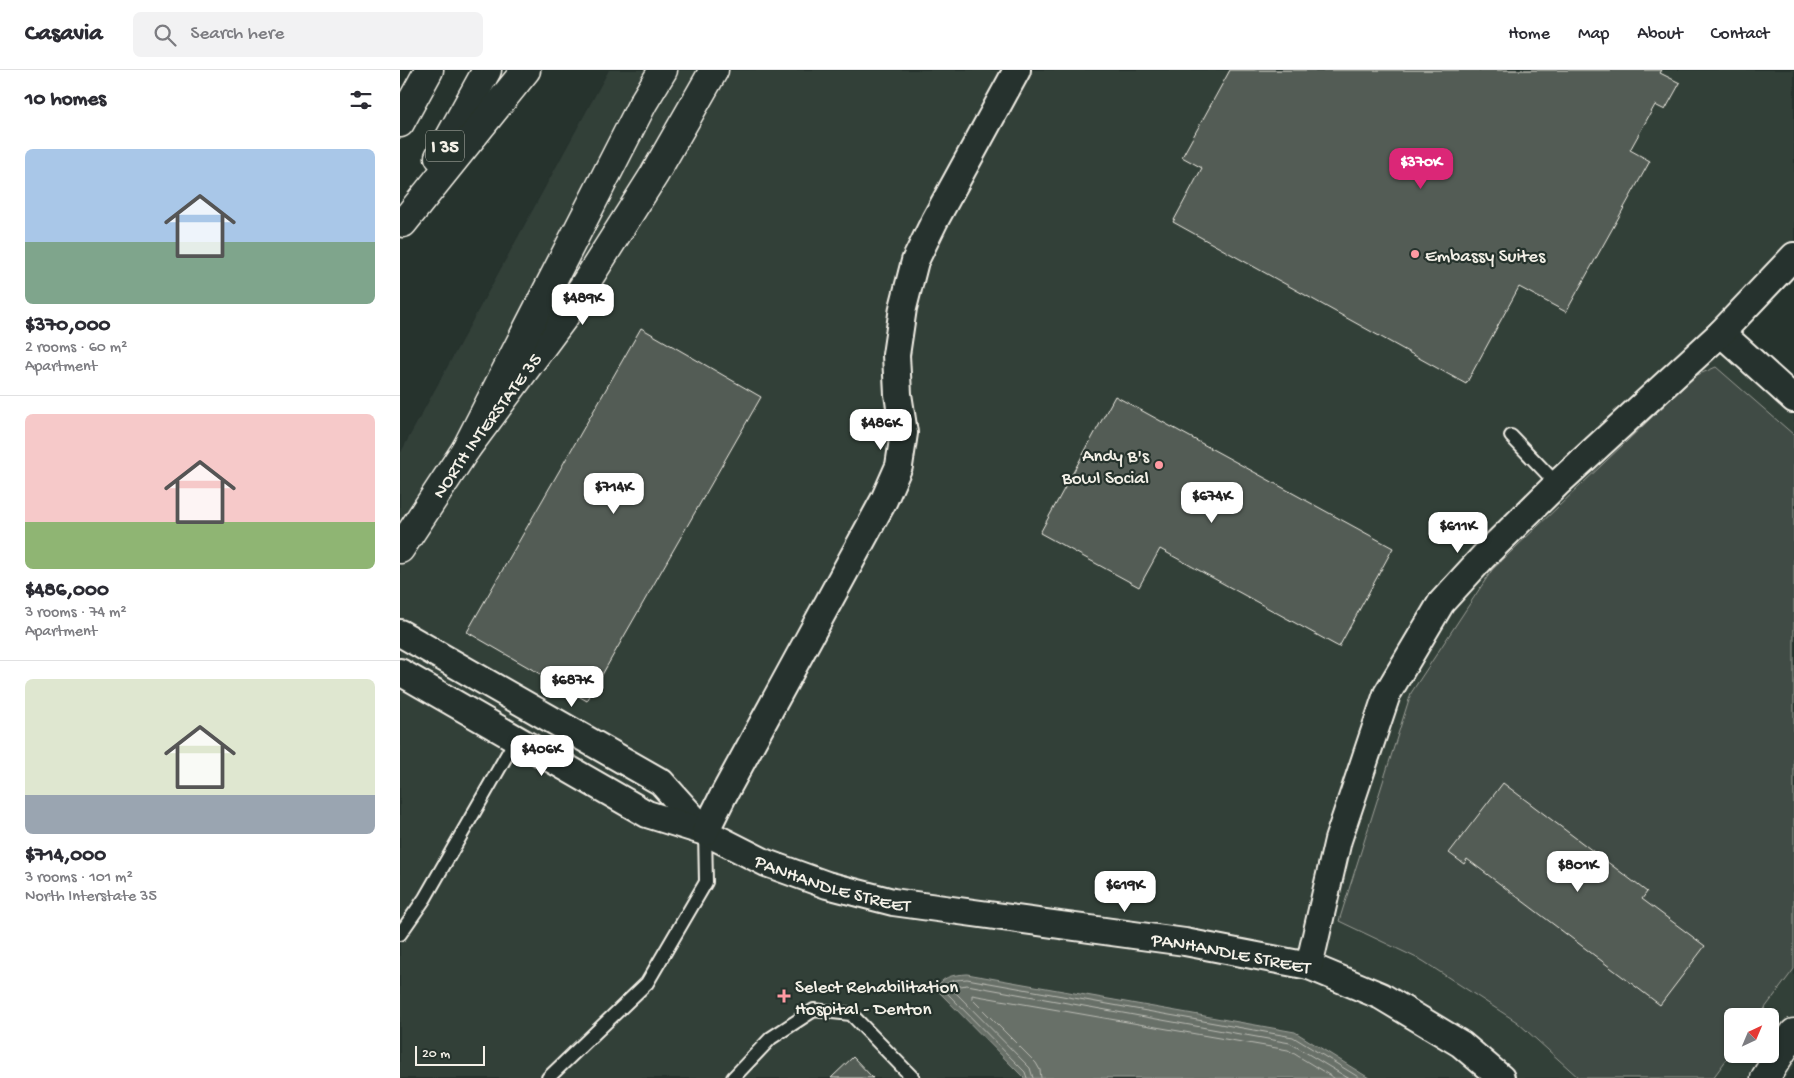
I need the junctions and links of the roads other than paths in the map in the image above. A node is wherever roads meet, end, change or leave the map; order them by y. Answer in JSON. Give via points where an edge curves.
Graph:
{"nodes":[{"id":1,"x":429,"y":70,"type":"edge"},
{"id":2,"x":487,"y":70,"type":"edge"},
{"id":3,"x":526,"y":70,"type":"edge"},
{"id":4,"x":663,"y":70,"type":"edge"},
{"id":5,"x":714,"y":70,"type":"edge"},
{"id":6,"x":1017,"y":70,"type":"edge"},
{"id":7,"x":400,"y":123,"type":"edge"},
{"id":8,"x":402,"y":226,"type":"edge"},
{"id":9,"x":1794,"y":256,"type":"edge"},
{"id":10,"x":1721,"y":333,"type":"junction"},
{"id":11,"x":1794,"y":399,"type":"edge"},
{"id":12,"x":1511,"y":436,"type":"dead end"},
{"id":13,"x":466,"y":449,"type":"junction"},
{"id":14,"x":1557,"y":484,"type":"junction"},
{"id":15,"x":400,"y":549,"type":"edge"},
{"id":16,"x":400,"y":633,"type":"edge"},
{"id":17,"x":400,"y":672,"type":"edge"},
{"id":18,"x":516,"y":739,"type":"junction"},
{"id":19,"x":705,"y":832,"type":"junction"},
{"id":20,"x":400,"y":934,"type":"edge"},
{"id":21,"x":1309,"y":966,"type":"junction"},
{"id":22,"x":1794,"y":1033,"type":"edge"},
{"id":23,"x":548,"y":1078,"type":"edge"},
{"id":24,"x":733,"y":1078,"type":"edge"},
{"id":25,"x":913,"y":1078,"type":"edge"},
{"id":26,"x":1501,"y":1078,"type":"edge"},
{"id":27,"x":1765,"y":1078,"type":"edge"}],
"edges":[{"from":1,"to":7,"type":"main road","number":"I 35"},
{"from":2,"to":8,"type":"main road","number":"I 35"},
{"from":3,"to":8,"type":"main road"},
{"from":4,"to":13,"type":"main road","via":[[638,112]]},
{"from":5,"to":13,"type":"main road","name":"NORTH INTERSTATE 35","via":[[654,176],[564,317]]},
{"from":6,"to":19,"type":"street","via":[[915,261],[902,308],[896,355],[904,433],[899,466],[884,500]]},
{"from":9,"to":10,"type":"street"},
{"from":10,"to":11,"type":"street"},
{"from":10,"to":14,"type":"street"},
{"from":12,"to":14,"type":"lane"},
{"from":13,"to":15,"type":"main road","name":"NORTH INTERSTATE 35"},
{"from":14,"to":21,"type":"street","via":[[1441,604],[1387,694],[1338,840]]},
{"from":16,"to":19,"type":"street","name":"PANHANDLE STREET","via":[[661,782]]},
{"from":17,"to":18,"type":"street","name":"PANHANDLE STREET"},
{"from":18,"to":19,"type":"street","name":"PANHANDLE STREET","via":[[647,814]]},
{"from":18,"to":20,"type":"lane","via":[[425,898]]},
{"from":19,"to":21,"type":"street","name":"PANHANDLE STREET","via":[[766,863],[827,885],[893,902],[1186,942]]},
{"from":19,"to":23,"type":"lane","via":[[706,882],[647,983]]},
{"from":21,"to":26,"type":"street","name":"PANHANDLE STREET","via":[[1381,996],[1461,1044]]},
{"from":22,"to":27,"type":"main road"},
{"from":24,"to":25,"type":"lane","via":[[771,1038],[814,1010],[851,1014]]}]}
